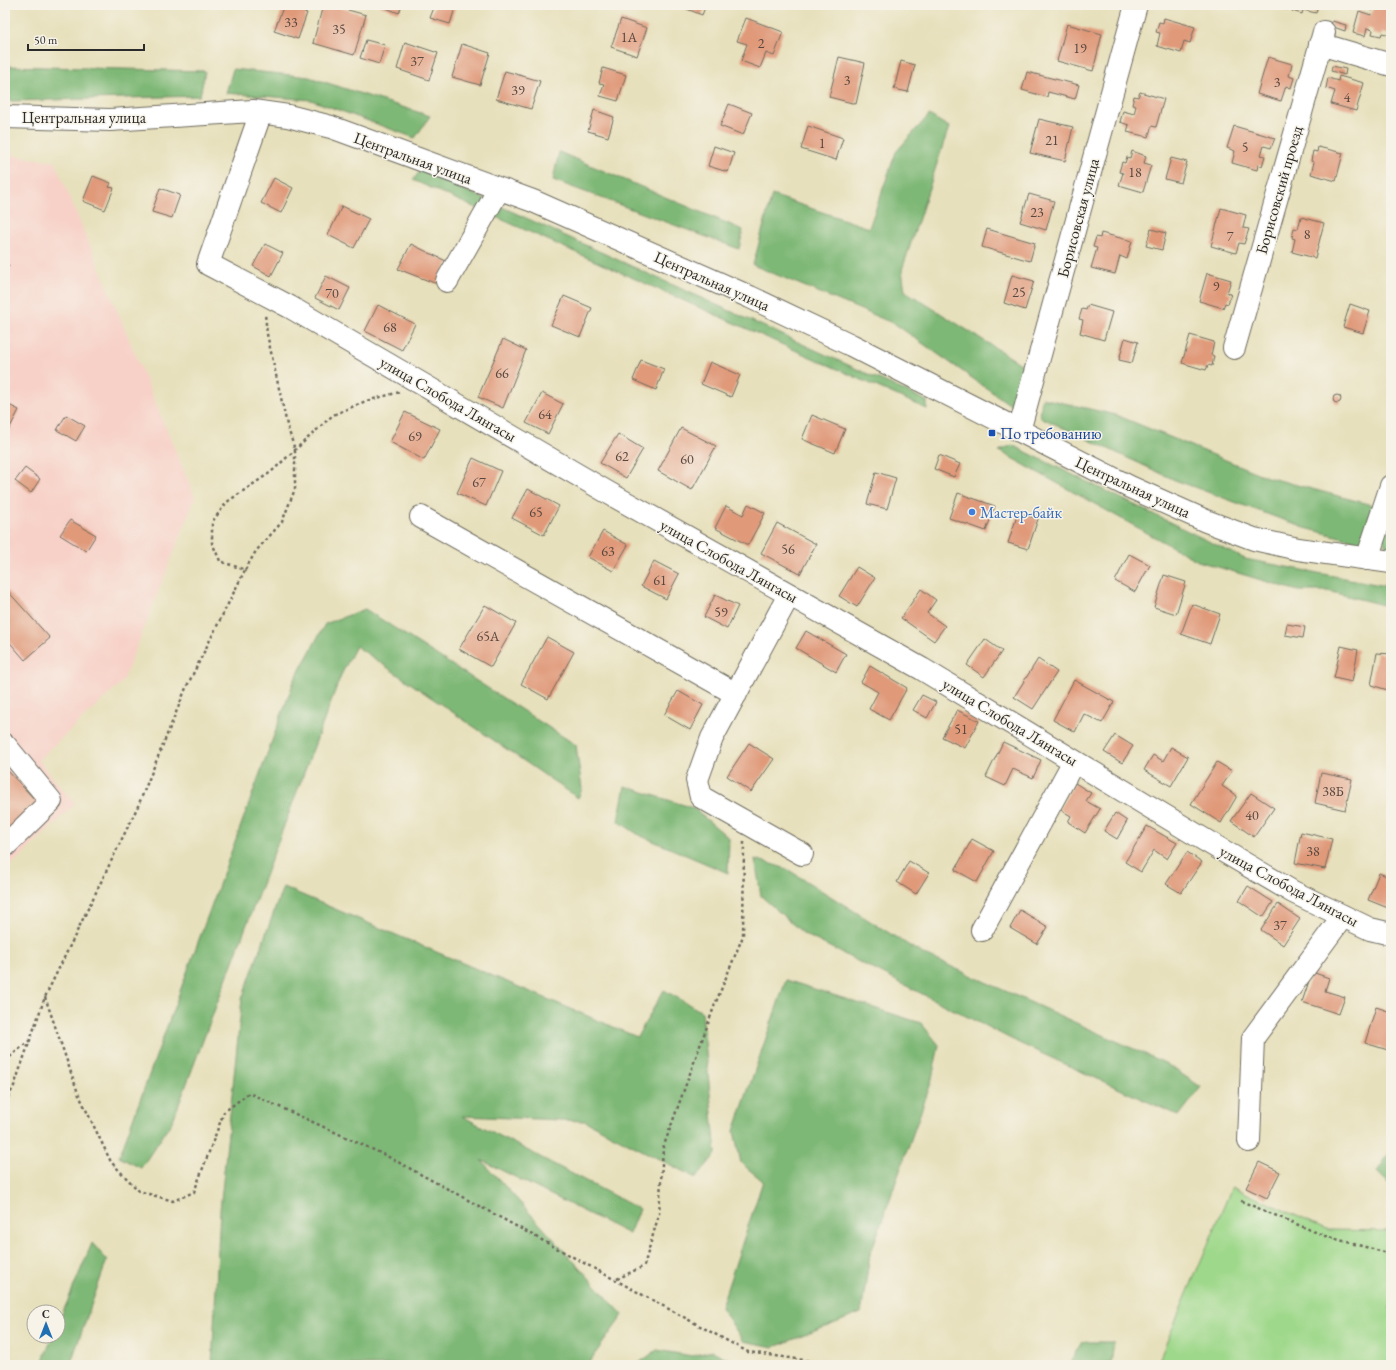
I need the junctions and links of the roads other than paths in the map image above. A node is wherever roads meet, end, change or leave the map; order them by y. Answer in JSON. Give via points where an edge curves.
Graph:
{"nodes":[{"id":1,"x":1136,"y":5,"type":"edge"},
{"id":2,"x":1391,"y":65,"type":"edge"},
{"id":3,"x":261,"y":112,"type":"junction"},
{"id":4,"x":5,"y":116,"type":"edge"},
{"id":5,"x":499,"y":189,"type":"junction"},
{"id":6,"x":447,"y":281,"type":"dead end"},
{"id":7,"x":1234,"y":348,"type":"dead end"},
{"id":8,"x":1019,"y":431,"type":"junction"},
{"id":9,"x":1391,"y":486,"type":"edge"},
{"id":10,"x":421,"y":517,"type":"dead end"},
{"id":11,"x":1367,"y":559,"type":"junction"},
{"id":12,"x":1391,"y":562,"type":"edge"},
{"id":13,"x":789,"y":595,"type":"junction"},
{"id":14,"x":736,"y":694,"type":"junction"},
{"id":15,"x":5,"y":745,"type":"edge"},
{"id":16,"x":1074,"y":761,"type":"junction"},
{"id":17,"x":5,"y":846,"type":"edge"},
{"id":18,"x":802,"y":854,"type":"dead end"},
{"id":19,"x":1343,"y":916,"type":"junction"},
{"id":20,"x":982,"y":930,"type":"dead end"},
{"id":21,"x":1391,"y":934,"type":"edge"},
{"id":22,"x":1249,"y":1141,"type":"dead end"}],
"edges":[{"from":1,"to":8,"type":"street","name":"Борисовская улица"},
{"from":2,"to":7,"type":"street","name":"Борисовский проезд","via":[[1322,38]]},
{"from":3,"to":4,"type":"street","name":"Центральная улица","via":[[110,120]]},
{"from":3,"to":5,"type":"street","name":"Центральная улица","via":[[288,116],[331,128]]},
{"from":3,"to":13,"type":"street","name":"улица Слобода Лянгасы","via":[[208,264],[297,311]]},
{"from":5,"to":6,"type":"street"},
{"from":5,"to":8,"type":"street","name":"Центральная улица","via":[[533,201],[750,297],[851,345]]},
{"from":8,"to":11,"type":"street","name":"Центральная улица","via":[[1130,487],[1254,539],[1298,549]]},
{"from":9,"to":11,"type":"street"},
{"from":10,"to":14,"type":"street"},
{"from":11,"to":12,"type":"street","name":"Центральная улица"},
{"from":13,"to":14,"type":"street"},
{"from":13,"to":16,"type":"street","name":"улица Слобода Лянгасы","via":[[922,669]]},
{"from":14,"to":18,"type":"street","via":[[712,738],[698,780],[701,797]]},
{"from":15,"to":17,"type":"street","via":[[51,801]]},
{"from":16,"to":19,"type":"street","name":"улица Слобода Лянгасы","via":[[1293,892]]},
{"from":16,"to":20,"type":"street"},
{"from":19,"to":21,"type":"street","name":"улица Слобода Лянгасы"},
{"from":19,"to":22,"type":"street","via":[[1253,1038]]}]}
